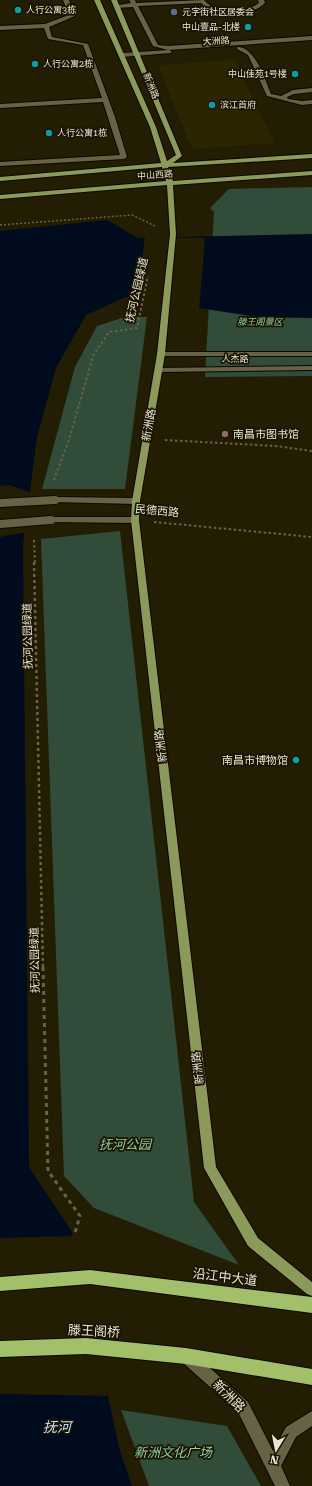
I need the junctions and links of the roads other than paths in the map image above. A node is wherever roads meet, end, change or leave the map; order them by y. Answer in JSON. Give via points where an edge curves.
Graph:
{"nodes":[{"id":1,"x":66,"y":0,"type":"edge"},
{"id":2,"x":97,"y":0,"type":"edge"},
{"id":3,"x":114,"y":0,"type":"edge"},
{"id":4,"x":202,"y":0,"type":"edge"},
{"id":5,"x":261,"y":0,"type":"edge"},
{"id":6,"x":134,"y":3,"type":"edge"},
{"id":7,"x":116,"y":6,"type":"junction"},
{"id":8,"x":46,"y":26,"type":"junction"},
{"id":9,"x":0,"y":28,"type":"edge"},
{"id":10,"x":312,"y":38,"type":"edge"},
{"id":11,"x":312,"y":44,"type":"edge"},
{"id":12,"x":239,"y":48,"type":"junction"},
{"id":13,"x":138,"y":54,"type":"junction"},
{"id":14,"x":122,"y":55,"type":"junction"},
{"id":15,"x":312,"y":90,"type":"edge"},
{"id":16,"x":285,"y":98,"type":"junction"},
{"id":17,"x":106,"y":100,"type":"junction"},
{"id":18,"x":312,"y":102,"type":"edge"},
{"id":19,"x":0,"y":106,"type":"edge"},
{"id":20,"x":312,"y":156,"type":"edge"},
{"id":21,"x":0,"y":164,"type":"edge"},
{"id":22,"x":164,"y":165,"type":"junction"},
{"id":23,"x":312,"y":173,"type":"edge"},
{"id":24,"x":0,"y":179,"type":"edge"},
{"id":25,"x":170,"y":183,"type":"junction"},
{"id":26,"x":0,"y":197,"type":"edge"},
{"id":27,"x":162,"y":354,"type":"junction"},
{"id":28,"x":312,"y":354,"type":"edge"},
{"id":29,"x":312,"y":368,"type":"edge"},
{"id":30,"x":159,"y":370,"type":"junction"},
{"id":31,"x":136,"y":501,"type":"junction"},
{"id":32,"x":0,"y":503,"type":"edge"},
{"id":33,"x":136,"y":520,"type":"junction"},
{"id":34,"x":0,"y":524,"type":"edge"},
{"id":35,"x":0,"y":1284,"type":"edge"},
{"id":36,"x":312,"y":1290,"type":"edge"},
{"id":37,"x":312,"y":1304,"type":"edge"},
{"id":38,"x":0,"y":1349,"type":"edge"},
{"id":39,"x":186,"y":1356,"type":"junction"},
{"id":40,"x":312,"y":1377,"type":"edge"},
{"id":41,"x":312,"y":1418,"type":"edge"},
{"id":42,"x":273,"y":1466,"type":"junction"},
{"id":43,"x":283,"y":1486,"type":"edge"}],
"edges":[{"from":1,"to":8,"type":"street","via":[[72,16]]},
{"from":2,"to":14,"type":"main road","name":"新洲路"},
{"from":3,"to":7,"type":"main road","name":"新洲路"},
{"from":4,"to":5,"type":"street","via":[[208,7],[234,12],[252,9],[262,3]]},
{"from":4,"to":6,"type":"street"},
{"from":6,"to":7,"type":"street"},
{"from":6,"to":10,"type":"street","via":[[156,46],[168,48]]},
{"from":7,"to":13,"type":"main road","name":"新洲路"},
{"from":8,"to":9,"type":"street"},
{"from":8,"to":17,"type":"street","via":[[50,38],[85,44]]},
{"from":11,"to":12,"type":"street","name":"大洲路"},
{"from":12,"to":13,"type":"street","name":"大洲路"},
{"from":12,"to":16,"type":"street","via":[[250,54],[269,96]]},
{"from":13,"to":14,"type":"street","name":"大洲路"},
{"from":13,"to":22,"type":"main road","name":"新洲路","via":[[179,156]]},
{"from":14,"to":22,"type":"main road","name":"新洲路","via":[[153,127]]},
{"from":15,"to":16,"type":"street","via":[[293,92],[284,96]]},
{"from":16,"to":18,"type":"street","via":[[291,102]]},
{"from":17,"to":19,"type":"street"},
{"from":17,"to":21,"type":"street","via":[[124,157]]},
{"from":20,"to":22,"type":"main road","name":"中山西路"},
{"from":22,"to":24,"type":"main road","name":"中山西路"},
{"from":22,"to":25,"type":"main road","name":"新洲路"},
{"from":23,"to":25,"type":"main road","name":"中山西路"},
{"from":25,"to":26,"type":"main road","name":"中山西路"},
{"from":25,"to":27,"type":"main road","name":"新洲路","via":[[173,234]]},
{"from":27,"to":28,"type":"street","name":"人杰路"},
{"from":27,"to":30,"type":"main road","name":"新洲路"},
{"from":29,"to":30,"type":"street","name":"人杰路"},
{"from":30,"to":31,"type":"main road","name":"新洲路"},
{"from":31,"to":32,"type":"street","name":"民德西路","bridge":true,"via":[[55,500]]},
{"from":31,"to":33,"type":"main road","name":"新洲路"},
{"from":33,"to":34,"type":"street","name":"民德西路","bridge":true,"via":[[51,520]]},
{"from":33,"to":36,"type":"main road","name":"新洲路","via":[[210,1168],[253,1242]]},
{"from":35,"to":37,"type":"highway","name":"沿江中大道","via":[[90,1277]]},
{"from":38,"to":39,"type":"highway","name":"滕王阁桥","via":[[86,1346]]},
{"from":39,"to":40,"type":"highway"},
{"from":39,"to":42,"type":"street","name":"新洲路","via":[[243,1407]]},
{"from":41,"to":42,"type":"street","via":[[291,1432]]},
{"from":42,"to":43,"type":"street","name":"新洲路"}]}
